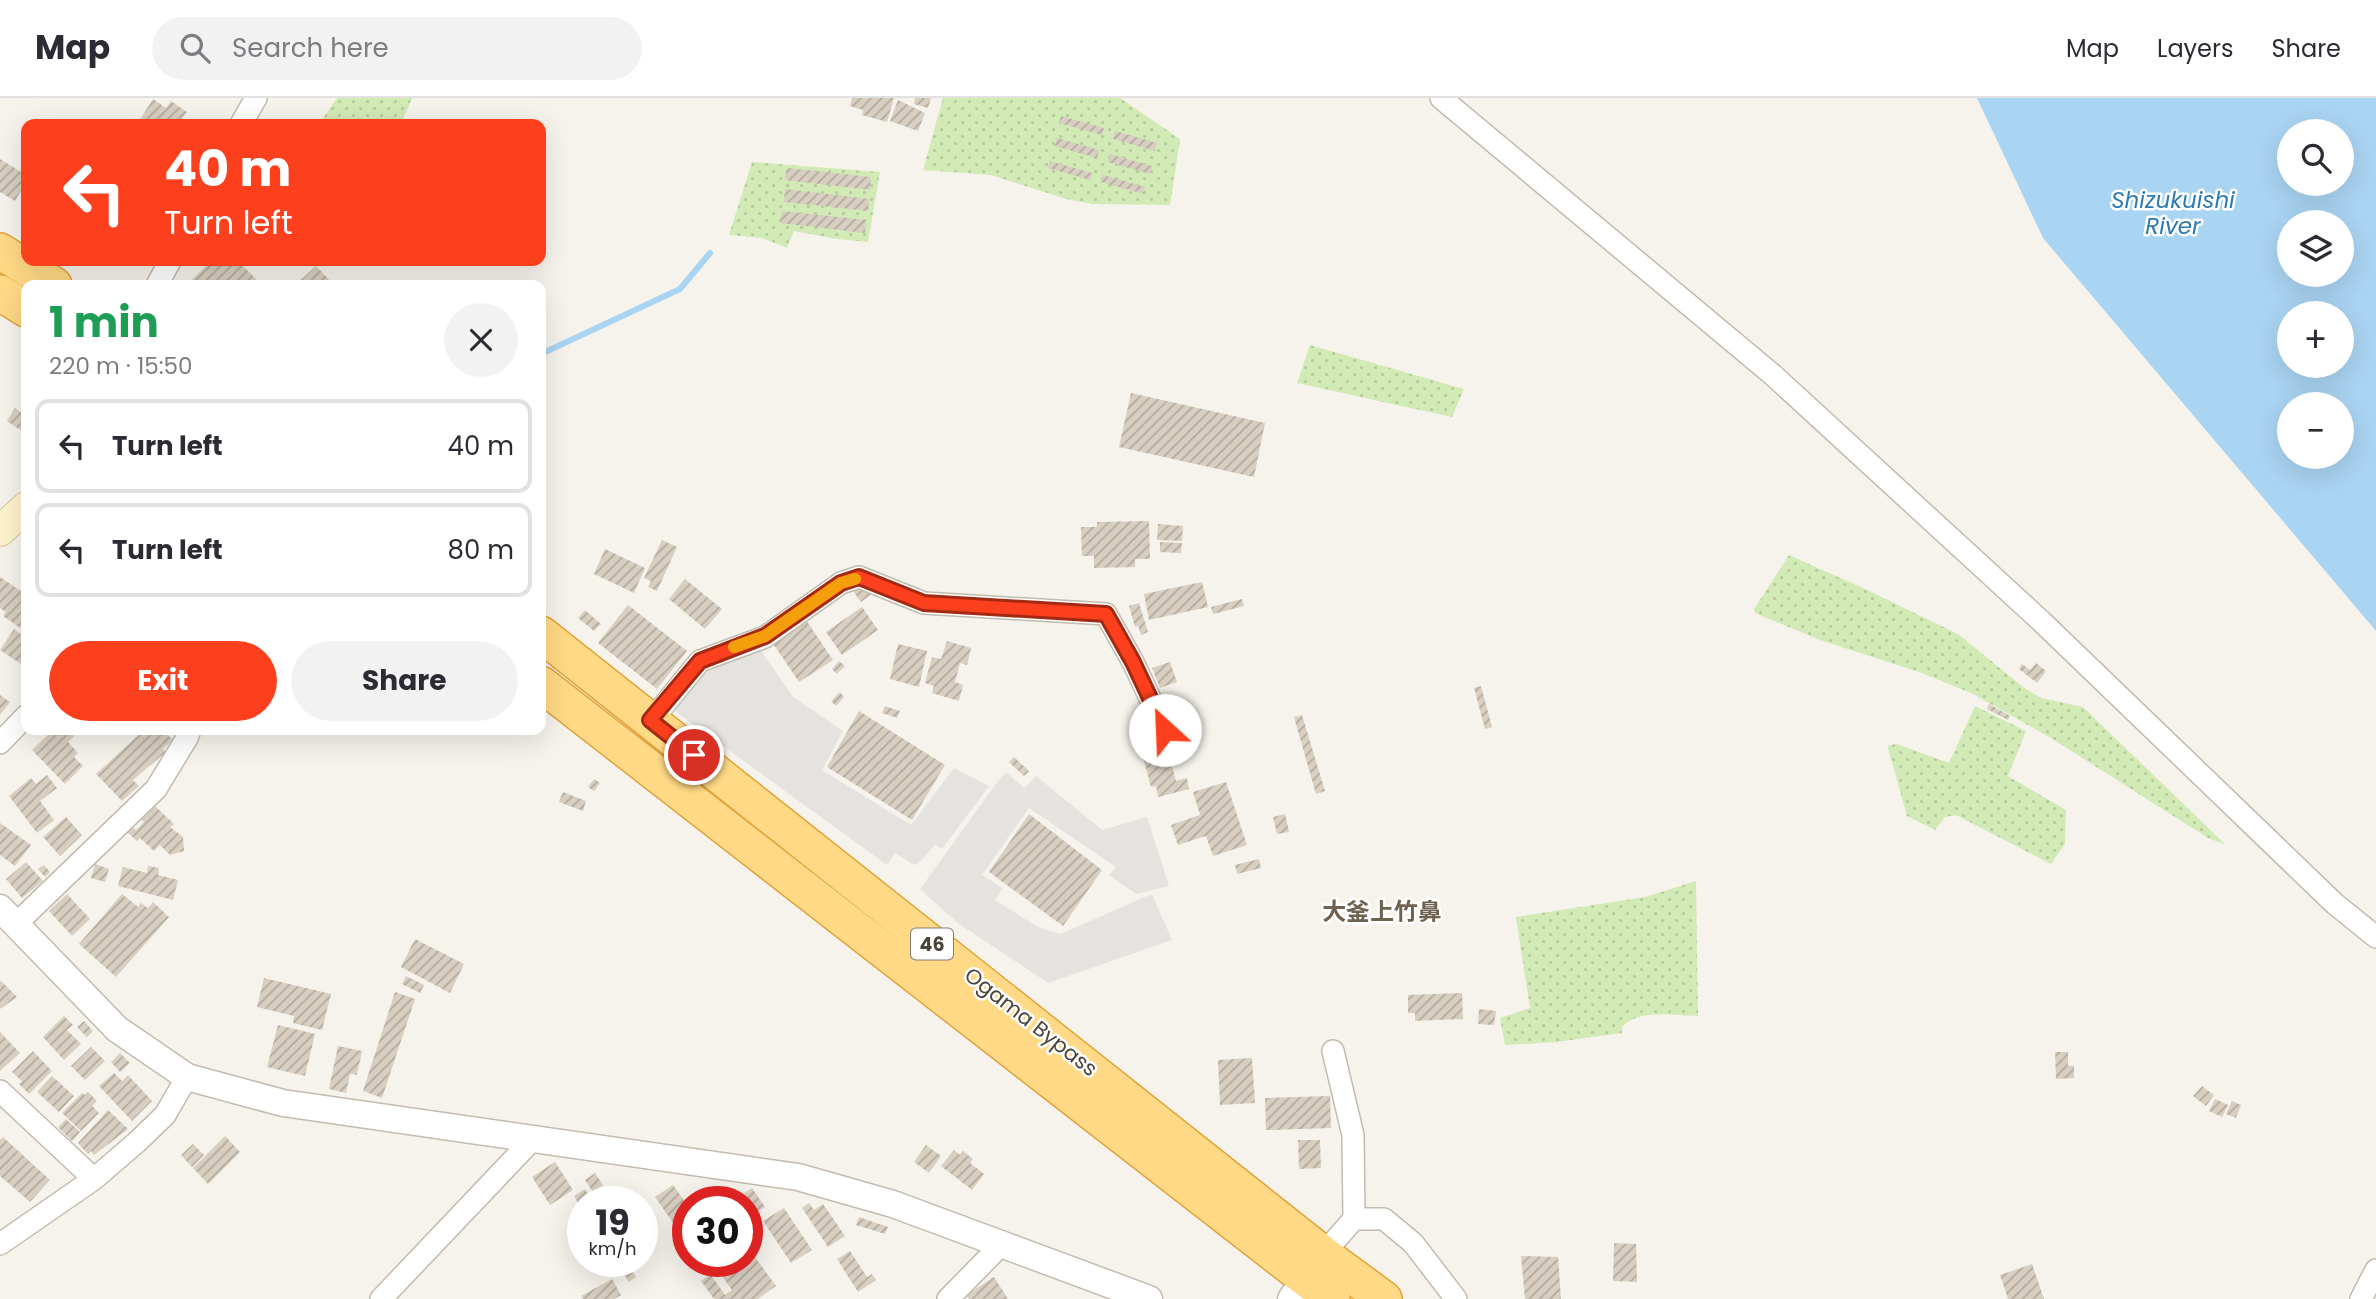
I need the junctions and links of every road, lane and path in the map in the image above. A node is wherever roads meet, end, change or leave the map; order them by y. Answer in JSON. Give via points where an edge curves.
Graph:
{"nodes":[{"id":1,"x":256,"y":98,"type":"edge"},
{"id":2,"x":1441,"y":98,"type":"edge"},
{"id":3,"x":244,"y":119,"type":"edge"},
{"id":4,"x":0,"y":251,"type":"edge"},
{"id":5,"x":21,"y":264,"type":"edge"},
{"id":6,"x":24,"y":266,"type":"edge"},
{"id":7,"x":46,"y":280,"type":"edge"},
{"id":8,"x":0,"y":293,"type":"edge"},
{"id":9,"x":21,"y":306,"type":"edge"},
{"id":10,"x":21,"y":512,"type":"edge"},
{"id":11,"x":0,"y":531,"type":"edge"},
{"id":12,"x":546,"y":638,"type":"edge"},
{"id":13,"x":546,"y":688,"type":"edge"},
{"id":14,"x":650,"y":720,"type":"junction"},
{"id":15,"x":21,"y":721,"type":"edge"},
{"id":16,"x":1165,"y":730,"type":"dead end"},
{"id":17,"x":188,"y":735,"type":"edge"},
{"id":18,"x":0,"y":743,"type":"edge"},
{"id":19,"x":8,"y":916,"type":"edge"},
{"id":20,"x":2376,"y":937,"type":"edge"},
{"id":21,"x":1333,"y":1051,"type":"dead end"},
{"id":22,"x":187,"y":1077,"type":"junction"},
{"id":23,"x":0,"y":1091,"type":"edge"},
{"id":24,"x":534,"y":1138,"type":"junction"},
{"id":25,"x":93,"y":1179,"type":"junction"},
{"id":26,"x":1354,"y":1219,"type":"junction"},
{"id":27,"x":0,"y":1244,"type":"edge"},
{"id":28,"x":1000,"y":1245,"type":"junction"},
{"id":29,"x":2376,"y":1270,"type":"edge"},
{"id":30,"x":1313,"y":1283,"type":"edge"},
{"id":31,"x":381,"y":1299,"type":"edge"},
{"id":32,"x":948,"y":1299,"type":"edge"},
{"id":33,"x":1149,"y":1299,"type":"edge"},
{"id":34,"x":1384,"y":1299,"type":"edge"},
{"id":35,"x":1456,"y":1299,"type":"edge"},
{"id":36,"x":2361,"y":1299,"type":"edge"}],
"edges":[{"from":1,"to":3,"type":"street"},
{"from":2,"to":20,"type":"street","via":[[1773,375],[2041,621],[2335,904]]},
{"from":4,"to":5,"type":"highway"},
{"from":6,"to":7,"type":"highway"},
{"from":8,"to":9,"type":"highway"},
{"from":10,"to":11,"type":"main road"},
{"from":12,"to":14,"type":"highway","name":"Ogama Bypass","number":"46"},
{"from":13,"to":30,"type":"highway","name":"Ogama Bypass","number":"46"},
{"from":14,"to":16,"type":"street","via":[[700,661],[765,636],[841,583],[859,577],[924,603],[1106,614]]},
{"from":14,"to":30,"type":"highway","name":"Ogama Bypass","number":"46"},
{"from":15,"to":18,"type":"street"},
{"from":17,"to":19,"type":"street","via":[[156,789]]},
{"from":19,"to":22,"type":"street","via":[[117,1029]]},
{"from":21,"to":26,"type":"street","via":[[1353,1135]]},
{"from":22,"to":24,"type":"street","via":[[283,1103]]},
{"from":22,"to":25,"type":"street","via":[[165,1115]]},
{"from":23,"to":25,"type":"street"},
{"from":24,"to":28,"type":"street","via":[[798,1177],[893,1204]]},
{"from":24,"to":31,"type":"street"},
{"from":25,"to":27,"type":"street"},
{"from":26,"to":30,"type":"street"},
{"from":26,"to":35,"type":"street","via":[[1384,1219],[1413,1243]]},
{"from":28,"to":32,"type":"street"},
{"from":28,"to":33,"type":"street"},
{"from":29,"to":36,"type":"street"},
{"from":30,"to":34,"type":"highway","number":"46"}]}
